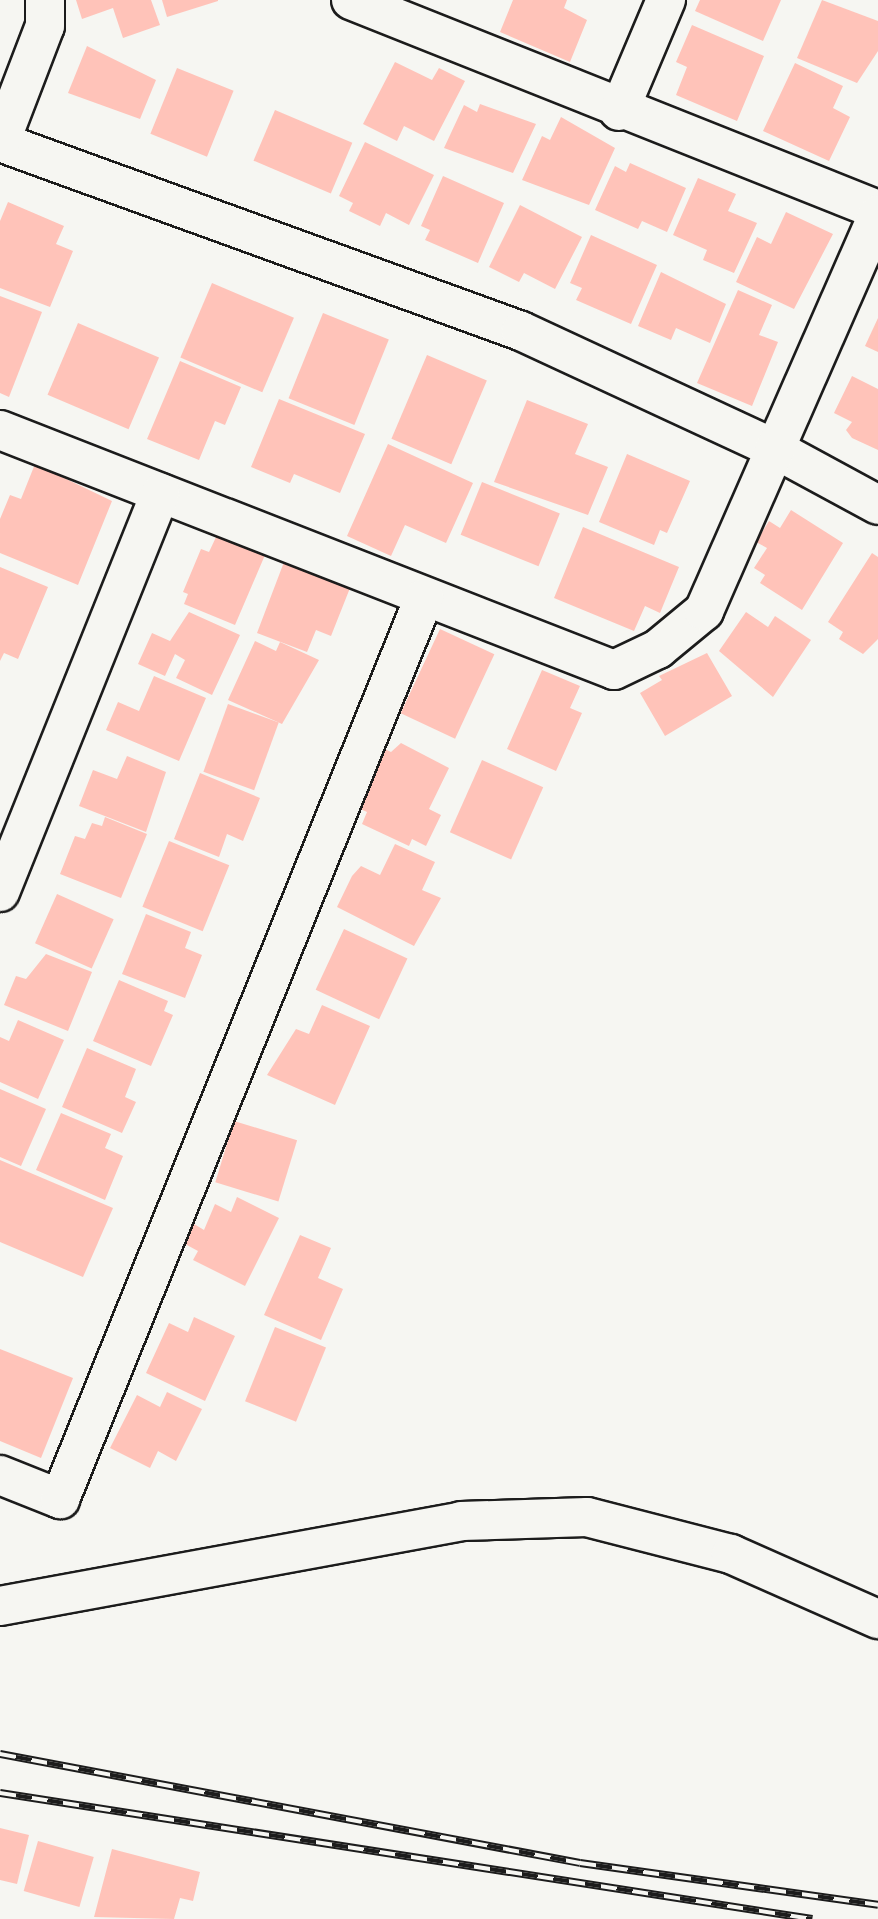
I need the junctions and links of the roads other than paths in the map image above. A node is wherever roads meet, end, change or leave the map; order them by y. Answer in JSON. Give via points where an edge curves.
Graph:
{"nodes":[{"id":1,"x":45,"y":0,"type":"edge"},
{"id":2,"x":351,"y":0,"type":"edge"},
{"id":3,"x":666,"y":0,"type":"edge"},
{"id":4,"x":619,"y":111,"type":"junction"},
{"id":5,"x":0,"y":142,"type":"edge"},
{"id":6,"x":878,"y":209,"type":"edge"},
{"id":7,"x":878,"y":215,"type":"edge"},
{"id":8,"x":0,"y":430,"type":"edge"},
{"id":9,"x":775,"y":449,"type":"junction"},
{"id":10,"x":160,"y":493,"type":"junction"},
{"id":11,"x":878,"y":505,"type":"edge"},
{"id":12,"x":424,"y":598,"type":"junction"},
{"id":13,"x":0,"y":892,"type":"edge"},
{"id":14,"x":0,"y":1475,"type":"edge"},
{"id":15,"x":0,"y":1606,"type":"edge"},
{"id":16,"x":878,"y":1619,"type":"edge"}],
"edges":[{"from":1,"to":5,"type":"street","via":[[45,26]]},
{"from":2,"to":4,"type":"street"},
{"from":3,"to":4,"type":"street"},
{"from":4,"to":6,"type":"street"},
{"from":5,"to":9,"type":"street","via":[[521,331]]},
{"from":7,"to":9,"type":"street"},
{"from":8,"to":10,"type":"street"},
{"from":9,"to":11,"type":"street"},
{"from":9,"to":12,"type":"street","via":[[704,611],[658,649],[614,670]]},
{"from":10,"to":12,"type":"street"},
{"from":10,"to":13,"type":"street"},
{"from":12,"to":14,"type":"street","via":[[60,1499]]},
{"from":15,"to":16,"type":"street","via":[[461,1521],[587,1517],[731,1554]]}]}
